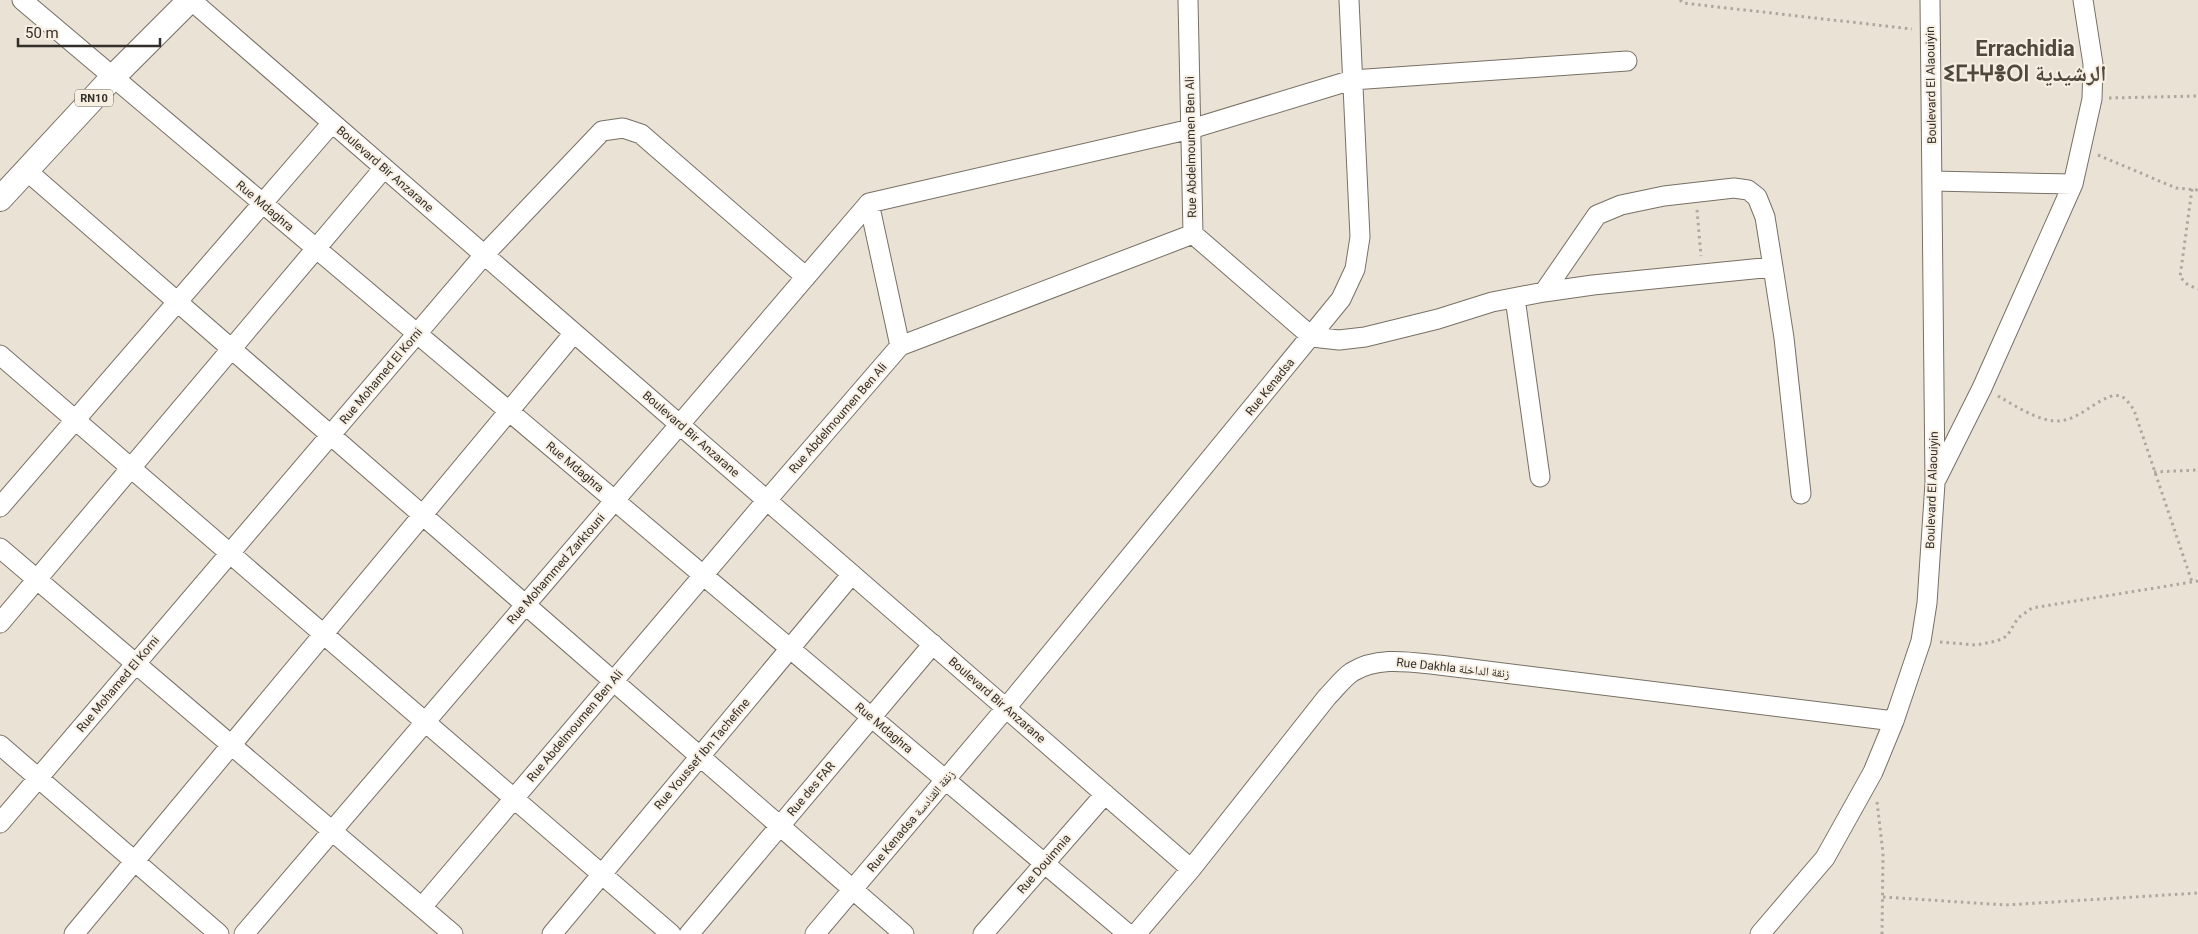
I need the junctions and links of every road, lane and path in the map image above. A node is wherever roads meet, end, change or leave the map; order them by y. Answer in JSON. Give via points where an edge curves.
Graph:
{"nodes":[{"id":1,"x":22,"y":0,"type":"edge"},
{"id":2,"x":190,"y":0,"type":"edge"},
{"id":3,"x":1188,"y":0,"type":"edge"},
{"id":4,"x":1349,"y":0,"type":"edge"},
{"id":5,"x":1680,"y":0,"type":"edge"},
{"id":6,"x":1930,"y":0,"type":"edge"},
{"id":7,"x":2083,"y":0,"type":"edge"},
{"id":8,"x":1930,"y":31,"type":"junction"},
{"id":9,"x":1627,"y":61,"type":"dead end"},
{"id":10,"x":113,"y":78,"type":"junction"},
{"id":11,"x":1352,"y":80,"type":"junction"},
{"id":12,"x":2198,"y":96,"type":"edge"},
{"id":13,"x":2092,"y":99,"type":"junction"},
{"id":14,"x":332,"y":123,"type":"junction"},
{"id":15,"x":1191,"y":129,"type":"junction"},
{"id":16,"x":2082,"y":148,"type":"junction"},
{"id":17,"x":384,"y":168,"type":"junction"},
{"id":18,"x":27,"y":172,"type":"junction"},
{"id":19,"x":1932,"y":181,"type":"junction"},
{"id":20,"x":2074,"y":184,"type":"junction"},
{"id":21,"x":2192,"y":189,"type":"junction"},
{"id":22,"x":2198,"y":190,"type":"edge"},
{"id":23,"x":1696,"y":192,"type":"junction"},
{"id":24,"x":0,"y":199,"type":"edge"},
{"id":25,"x":263,"y":203,"type":"junction"},
{"id":26,"x":869,"y":203,"type":"junction"},
{"id":27,"x":1193,"y":234,"type":"junction"},
{"id":28,"x":316,"y":248,"type":"junction"},
{"id":29,"x":484,"y":255,"type":"junction"},
{"id":30,"x":1773,"y":267,"type":"junction"},
{"id":31,"x":1702,"y":274,"type":"junction"},
{"id":32,"x":806,"y":277,"type":"junction"},
{"id":33,"x":2198,"y":289,"type":"edge"},
{"id":34,"x":1544,"y":292,"type":"junction"},
{"id":35,"x":1515,"y":298,"type":"junction"},
{"id":36,"x":177,"y":302,"type":"junction"},
{"id":37,"x":574,"y":333,"type":"junction"},
{"id":38,"x":417,"y":334,"type":"junction"},
{"id":39,"x":1312,"y":337,"type":"junction"},
{"id":40,"x":900,"y":346,"type":"junction"},
{"id":41,"x":231,"y":349,"type":"junction"},
{"id":42,"x":0,"y":355,"type":"edge"},
{"id":43,"x":1982,"y":388,"type":"junction"},
{"id":44,"x":509,"y":411,"type":"junction"},
{"id":45,"x":75,"y":420,"type":"junction"},
{"id":46,"x":680,"y":424,"type":"junction"},
{"id":47,"x":330,"y":435,"type":"junction"},
{"id":48,"x":131,"y":468,"type":"junction"},
{"id":49,"x":2198,"y":470,"type":"edge"},
{"id":50,"x":2154,"y":472,"type":"junction"},
{"id":51,"x":1540,"y":477,"type":"dead end"},
{"id":52,"x":1935,"y":483,"type":"junction"},
{"id":53,"x":1801,"y":494,"type":"dead end"},
{"id":54,"x":767,"y":500,"type":"junction"},
{"id":55,"x":615,"y":501,"type":"junction"},
{"id":56,"x":0,"y":507,"type":"edge"},
{"id":57,"x":422,"y":515,"type":"junction"},
{"id":58,"x":0,"y":548,"type":"edge"},
{"id":59,"x":230,"y":553,"type":"junction"},
{"id":60,"x":852,"y":574,"type":"junction"},
{"id":61,"x":703,"y":575,"type":"junction"},
{"id":62,"x":37,"y":579,"type":"junction"},
{"id":63,"x":2198,"y":581,"type":"edge"},
{"id":64,"x":2192,"y":582,"type":"junction"},
{"id":65,"x":525,"y":605,"type":"junction"},
{"id":66,"x":0,"y":623,"type":"edge"},
{"id":67,"x":324,"y":634,"type":"junction"},
{"id":68,"x":1922,"y":641,"type":"junction"},
{"id":69,"x":933,"y":644,"type":"junction"},
{"id":70,"x":790,"y":648,"type":"junction"},
{"id":71,"x":136,"y":664,"type":"junction"},
{"id":72,"x":613,"y":681,"type":"junction"},
{"id":73,"x":1006,"y":708,"type":"junction"},
{"id":74,"x":871,"y":717,"type":"junction"},
{"id":75,"x":1894,"y":721,"type":"junction"},
{"id":76,"x":425,"y":722,"type":"junction"},
{"id":77,"x":0,"y":745,"type":"edge"},
{"id":78,"x":231,"y":745,"type":"junction"},
{"id":79,"x":700,"y":757,"type":"junction"},
{"id":80,"x":1873,"y":772,"type":"junction"},
{"id":81,"x":38,"y":778,"type":"junction"},
{"id":82,"x":945,"y":780,"type":"junction"},
{"id":83,"x":1105,"y":794,"type":"junction"},
{"id":84,"x":514,"y":798,"type":"junction"},
{"id":85,"x":0,"y":823,"type":"edge"},
{"id":86,"x":780,"y":826,"type":"junction"},
{"id":87,"x":332,"y":831,"type":"junction"},
{"id":88,"x":135,"y":861,"type":"junction"},
{"id":89,"x":1044,"y":864,"type":"junction"},
{"id":90,"x":1191,"y":869,"type":"junction"},
{"id":91,"x":602,"y":874,"type":"junction"},
{"id":92,"x":853,"y":890,"type":"junction"},
{"id":93,"x":2198,"y":893,"type":"edge"},
{"id":94,"x":1882,"y":897,"type":"junction"},
{"id":95,"x":422,"y":907,"type":"junction"},
{"id":96,"x":74,"y":934,"type":"edge"},
{"id":97,"x":219,"y":934,"type":"edge"},
{"id":98,"x":244,"y":934,"type":"edge"},
{"id":99,"x":454,"y":934,"type":"edge"},
{"id":100,"x":552,"y":934,"type":"edge"},
{"id":101,"x":671,"y":934,"type":"edge"},
{"id":102,"x":689,"y":934,"type":"edge"},
{"id":103,"x":815,"y":934,"type":"edge"},
{"id":104,"x":904,"y":934,"type":"edge"},
{"id":105,"x":983,"y":934,"type":"edge"},
{"id":106,"x":1128,"y":934,"type":"edge"},
{"id":107,"x":1136,"y":934,"type":"edge"},
{"id":108,"x":1760,"y":934,"type":"edge"},
{"id":109,"x":1882,"y":934,"type":"edge"}],
"edges":[{"from":1,"to":10,"type":"street","name":"Rue Mdaghra"},
{"from":2,"to":10,"type":"main road","number":"RN10"},
{"from":2,"to":14,"type":"street","name":"Boulevard Bir Anzarane"},
{"from":3,"to":15,"type":"street","name":"Rue Abdelmoumen Ben Ali"},
{"from":4,"to":11,"type":"street","name":"Rue Kenadsa"},
{"from":5,"to":8,"type":"path","via":[[1683,3]]},
{"from":6,"to":8,"type":"street","name":"Boulevard El Alaouiyin"},
{"from":7,"to":13,"type":"street","via":[[2093,64]]},
{"from":8,"to":19,"type":"street","name":"Boulevard El Alaouiyin"},
{"from":9,"to":11,"type":"street"},
{"from":10,"to":18,"type":"main road","number":"RN10"},
{"from":10,"to":25,"type":"street","name":"Rue Mdaghra"},
{"from":11,"to":15,"type":"street"},
{"from":11,"to":39,"type":"street","name":"Rue Kenadsa","via":[[1360,237],[1355,269],[1341,299]]},
{"from":12,"to":13,"type":"path"},
{"from":13,"to":16,"type":"street"},
{"from":14,"to":17,"type":"street","name":"Boulevard Bir Anzarane"},
{"from":14,"to":25,"type":"street"},
{"from":15,"to":26,"type":"street"},
{"from":15,"to":27,"type":"street","name":"Rue Abdelmoumen Ben Ali"},
{"from":16,"to":20,"type":"street"},
{"from":16,"to":21,"type":"path","via":[[2176,188]]},
{"from":17,"to":28,"type":"street"},
{"from":17,"to":29,"type":"street","name":"Boulevard Bir Anzarane"},
{"from":18,"to":24,"type":"main road","number":"RN10"},
{"from":18,"to":36,"type":"street"},
{"from":19,"to":20,"type":"street"},
{"from":19,"to":52,"type":"street","name":"Boulevard El Alaouiyin"},
{"from":20,"to":43,"type":"street"},
{"from":21,"to":22,"type":"path"},
{"from":21,"to":33,"type":"path","via":[[2180,277]]},
{"from":23,"to":30,"type":"street","via":[[1734,188],[1748,190],[1757,197],[1765,217]]},
{"from":23,"to":31,"type":"path"},
{"from":23,"to":34,"type":"street","via":[[1621,205],[1598,215]]},
{"from":25,"to":28,"type":"street","name":"Rue Mdaghra"},
{"from":25,"to":36,"type":"street"},
{"from":26,"to":32,"type":"street","name":"Rue Mohammed Zarktouni"},
{"from":26,"to":40,"type":"street"},
{"from":27,"to":39,"type":"street"},
{"from":27,"to":40,"type":"street","name":"Rue Abdelmoumen Ben Ali"},
{"from":28,"to":38,"type":"street","name":"Rue Mdaghra"},
{"from":28,"to":41,"type":"street"},
{"from":29,"to":32,"type":"street","name":"Rue Mohamed El Korni","via":[[602,131],[623,128],[641,134]]},
{"from":29,"to":37,"type":"street","name":"Boulevard Bir Anzarane"},
{"from":29,"to":38,"type":"street","name":"Rue Mohamed El Korni"},
{"from":30,"to":31,"type":"street"},
{"from":30,"to":53,"type":"street"},
{"from":31,"to":34,"type":"street"},
{"from":32,"to":46,"type":"street","name":"Rue Mohammed Zarktouni"},
{"from":34,"to":35,"type":"street"},
{"from":35,"to":39,"type":"street","via":[[1365,336],[1339,340]]},
{"from":35,"to":51,"type":"street"},
{"from":36,"to":41,"type":"street"},
{"from":36,"to":45,"type":"street"},
{"from":37,"to":44,"type":"street"},
{"from":37,"to":46,"type":"street","name":"Boulevard Bir Anzarane"},
{"from":38,"to":44,"type":"street","name":"Rue Mdaghra"},
{"from":38,"to":47,"type":"street","name":"Rue Mohamed El Korni"},
{"from":39,"to":73,"type":"street","name":"Rue Kenadsa"},
{"from":40,"to":54,"type":"street","name":"Rue Abdelmoumen Ben Ali"},
{"from":41,"to":47,"type":"street"},
{"from":41,"to":48,"type":"street"},
{"from":42,"to":45,"type":"street"},
{"from":43,"to":50,"type":"path","via":[[2034,415],[2058,421],[2076,418],[2105,397],[2115,394],[2134,410]]},
{"from":43,"to":52,"type":"street"},
{"from":44,"to":55,"type":"street","name":"Rue Mdaghra"},
{"from":44,"to":57,"type":"street"},
{"from":45,"to":48,"type":"street"},
{"from":45,"to":56,"type":"street"},
{"from":46,"to":54,"type":"street","name":"Boulevard Bir Anzarane"},
{"from":46,"to":55,"type":"street","name":"Rue Mohammed Zarktouni"},
{"from":47,"to":57,"type":"street"},
{"from":47,"to":59,"type":"street","name":"Rue Mohamed El Korni"},
{"from":48,"to":59,"type":"street"},
{"from":48,"to":62,"type":"street"},
{"from":49,"to":50,"type":"path"},
{"from":50,"to":64,"type":"path"},
{"from":52,"to":68,"type":"street","name":"Boulevard El Alaouiyin"},
{"from":54,"to":60,"type":"street","name":"Boulevard Bir Anzarane"},
{"from":54,"to":61,"type":"street","name":"Rue Abdelmoumen Ben Ali"},
{"from":55,"to":61,"type":"street","name":"Rue Mdaghra"},
{"from":55,"to":65,"type":"street","name":"Rue Mohammed Zarktouni"},
{"from":57,"to":65,"type":"street"},
{"from":57,"to":67,"type":"street"},
{"from":58,"to":62,"type":"street"},
{"from":59,"to":67,"type":"street"},
{"from":59,"to":71,"type":"street","name":"Rue Mohamed El Korni"},
{"from":60,"to":69,"type":"street","name":"Boulevard Bir Anzarane"},
{"from":60,"to":70,"type":"street","name":"Rue Youssef Ibn Tachefine"},
{"from":61,"to":70,"type":"street","name":"Rue Mdaghra"},
{"from":61,"to":72,"type":"street","name":"Rue Abdelmoumen Ben Ali"},
{"from":62,"to":66,"type":"street"},
{"from":62,"to":71,"type":"street"},
{"from":63,"to":64,"type":"path"},
{"from":64,"to":68,"type":"path","via":[[2032,608],[2018,618],[2007,636],[1997,641],[1976,645]]},
{"from":65,"to":72,"type":"street"},
{"from":65,"to":76,"type":"street","name":"Rue Mohammed Zarktouni"},
{"from":67,"to":76,"type":"street"},
{"from":67,"to":78,"type":"street"},
{"from":68,"to":75,"type":"street","name":"Boulevard El Alaouiyin"},
{"from":69,"to":73,"type":"street","name":"Boulevard Bir Anzarane"},
{"from":69,"to":74,"type":"street","name":"Rue des FAR"},
{"from":70,"to":74,"type":"street","name":"Rue Mdaghra"},
{"from":70,"to":79,"type":"street","name":"Rue Youssef Ibn Tachefine"},
{"from":71,"to":78,"type":"street"},
{"from":71,"to":81,"type":"street","name":"Rue Mohamed El Korni"},
{"from":72,"to":79,"type":"street"},
{"from":72,"to":84,"type":"street","name":"Rue Abdelmoumen Ben Ali"},
{"from":73,"to":82,"type":"street","name":"Rue Kenadsa زنقة القنادسة"},
{"from":73,"to":83,"type":"street","name":"Boulevard Bir Anzarane"},
{"from":74,"to":82,"type":"street","name":"Rue Mdaghra"},
{"from":74,"to":86,"type":"street","name":"Rue des FAR"},
{"from":75,"to":80,"type":"street","name":"Boulevard El Alaouiyin"},
{"from":75,"to":90,"type":"street","name":"Rue Dakhla زنقة الداخلة","via":[[1439,665],[1372,662],[1350,673],[1327,697]]},
{"from":76,"to":84,"type":"street"},
{"from":76,"to":87,"type":"street","name":"Rue Mohammed Zarktouni"},
{"from":77,"to":81,"type":"street"},
{"from":78,"to":87,"type":"street"},
{"from":78,"to":88,"type":"street"},
{"from":79,"to":86,"type":"street"},
{"from":79,"to":91,"type":"street","name":"Rue Youssef Ibn Tachefine"},
{"from":80,"to":94,"type":"path","via":[[1883,854]]},
{"from":80,"to":108,"type":"street","name":"Boulevard El Alaouiyin","via":[[1826,858]]},
{"from":81,"to":85,"type":"street","name":"Rue Mohamed El Korni"},
{"from":81,"to":88,"type":"street"},
{"from":82,"to":89,"type":"street","name":"Rue Mdaghra"},
{"from":82,"to":92,"type":"street","name":"Rue Kenadsa زنقة القنادسة"},
{"from":83,"to":89,"type":"street","name":"Rue Douimnia"},
{"from":83,"to":90,"type":"street","name":"Boulevard Bir Anzarane"},
{"from":84,"to":91,"type":"street"},
{"from":84,"to":95,"type":"street","name":"Rue Abdelmoumen Ben Ali"},
{"from":86,"to":92,"type":"street"},
{"from":86,"to":102,"type":"street","name":"Rue des FAR"},
{"from":87,"to":95,"type":"street"},
{"from":87,"to":98,"type":"street","name":"Rue Mohammed Zarktouni"},
{"from":88,"to":96,"type":"street"},
{"from":88,"to":97,"type":"street"},
{"from":89,"to":105,"type":"street","name":"Rue Douimnia"},
{"from":89,"to":106,"type":"street","name":"Rue Mdaghra"},
{"from":90,"to":107,"type":"street","name":"Rue Dakhla زنقة الداخلة"},
{"from":91,"to":100,"type":"street","name":"Rue Youssef Ibn Tachefine"},
{"from":91,"to":101,"type":"street"},
{"from":92,"to":103,"type":"street","name":"Rue Kenadsa زنقة القنادسة"},
{"from":92,"to":104,"type":"street"},
{"from":93,"to":94,"type":"path","via":[[2006,905]]},
{"from":94,"to":109,"type":"path"},
{"from":95,"to":99,"type":"street"}]}
